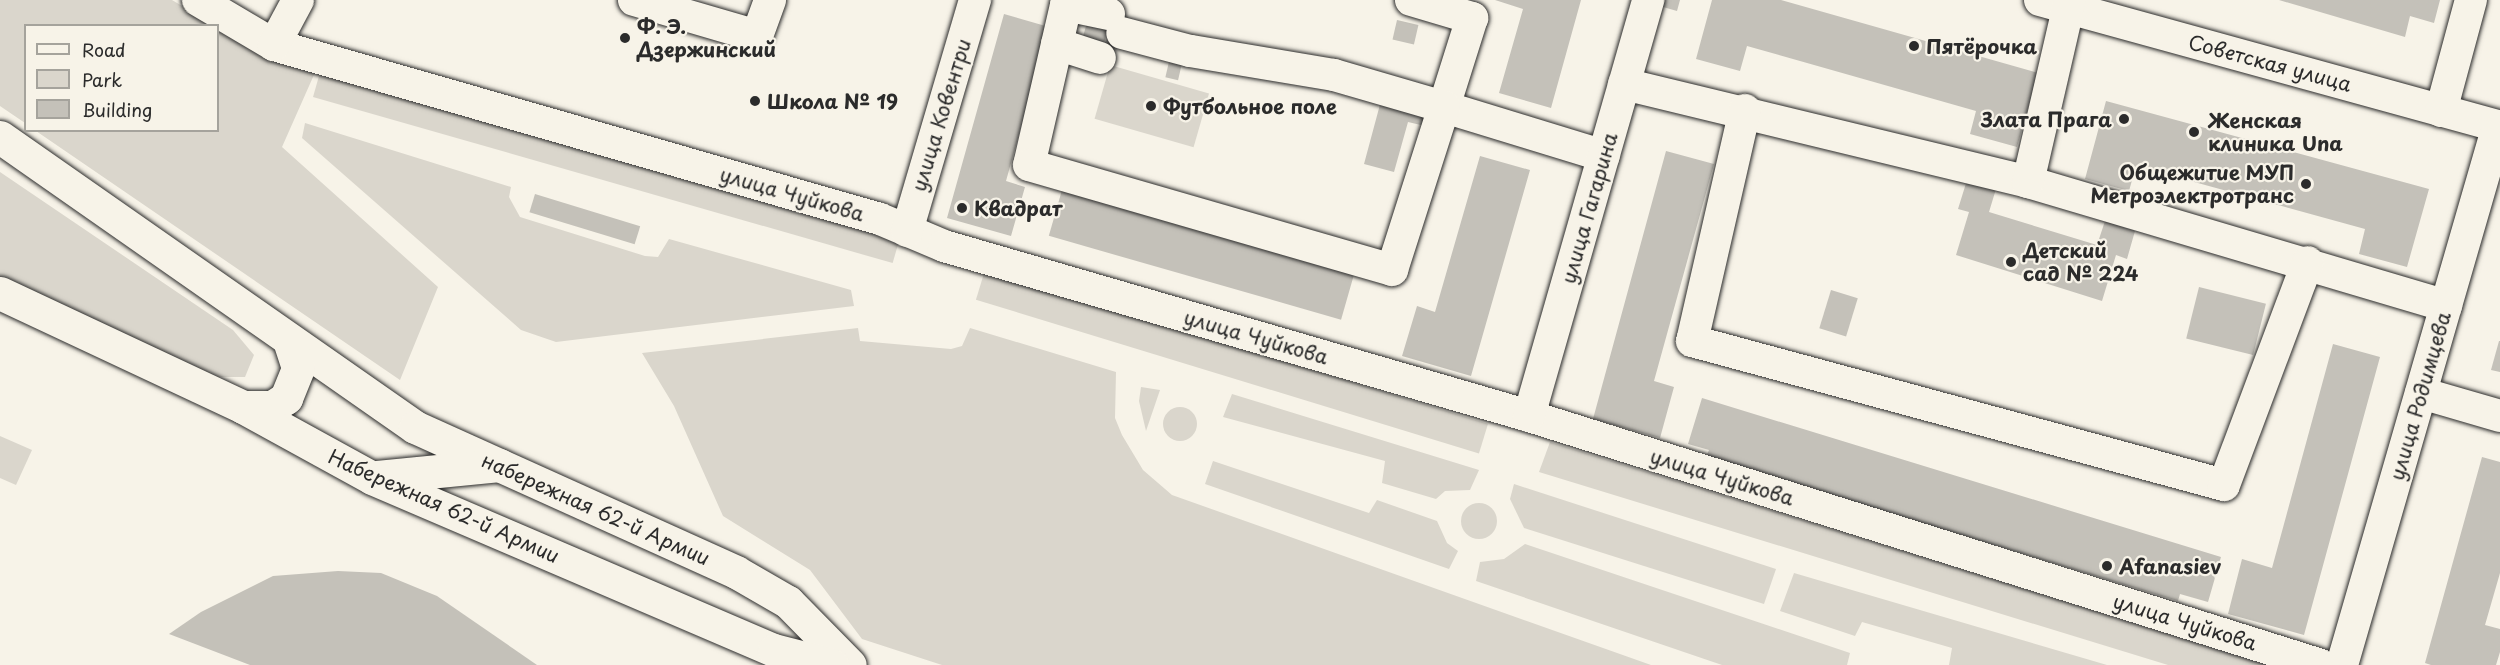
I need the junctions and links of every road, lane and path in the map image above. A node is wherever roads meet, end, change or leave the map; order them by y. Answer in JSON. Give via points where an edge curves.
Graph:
{"nodes":[{"id":1,"x":198,"y":0,"type":"edge"},
{"id":2,"x":298,"y":0,"type":"edge"},
{"id":3,"x":634,"y":0,"type":"edge"},
{"id":4,"x":770,"y":0,"type":"edge"},
{"id":5,"x":975,"y":0,"type":"edge"},
{"id":6,"x":1411,"y":0,"type":"edge"},
{"id":7,"x":1648,"y":0,"type":"edge"},
{"id":8,"x":2471,"y":0,"type":"edge"},
{"id":9,"x":1060,"y":2,"type":"edge"},
{"id":10,"x":2059,"y":3,"type":"edge"},
{"id":11,"x":1114,"y":37,"type":"junction"},
{"id":12,"x":1057,"y":44,"type":"junction"},
{"id":13,"x":274,"y":45,"type":"junction"},
{"id":14,"x":1624,"y":84,"type":"junction"},
{"id":15,"x":1444,"y":107,"type":"junction"},
{"id":16,"x":1745,"y":110,"type":"junction"},
{"id":17,"x":2441,"y":111,"type":"junction"},
{"id":18,"x":2499,"y":127,"type":"edge"},
{"id":19,"x":0,"y":137,"type":"edge"},
{"id":20,"x":1604,"y":156,"type":"junction"},
{"id":21,"x":2028,"y":182,"type":"junction"},
{"id":22,"x":908,"y":231,"type":"junction"},
{"id":23,"x":2308,"y":261,"type":"junction"},
{"id":24,"x":0,"y":293,"type":"edge"},
{"id":25,"x":2446,"y":306,"type":"junction"},
{"id":26,"x":289,"y":340,"type":"junction"},
{"id":27,"x":2421,"y":393,"type":"junction"},
{"id":28,"x":243,"y":407,"type":"junction"},
{"id":29,"x":1529,"y":416,"type":"junction"},
{"id":30,"x":2500,"y":416,"type":"edge"},
{"id":31,"x":415,"y":427,"type":"junction"},
{"id":32,"x":499,"y":465,"type":"junction"},
{"id":33,"x":443,"y":472,"type":"junction"},
{"id":34,"x":372,"y":478,"type":"junction"},
{"id":35,"x":479,"y":524,"type":"junction"},
{"id":36,"x":736,"y":572,"type":"junction"},
{"id":37,"x":720,"y":627,"type":"junction"},
{"id":38,"x":832,"y":665,"type":"edge"},
{"id":39,"x":850,"y":665,"type":"edge"},
{"id":40,"x":2321,"y":665,"type":"edge"},
{"id":41,"x":2342,"y":665,"type":"edge"}],
"edges":[{"from":1,"to":13,"type":"street","name":"улица Чуйкова"},
{"from":2,"to":13,"type":"street"},
{"from":3,"to":4,"type":"street","via":[[757,36]]},
{"from":5,"to":22,"type":"street","name":"улица Ковентри"},
{"from":6,"to":15,"type":"street","via":[[1472,18]]},
{"from":7,"to":14,"type":"street","name":"улица Гагарина"},
{"from":8,"to":17,"type":"street"},
{"from":9,"to":11,"type":"street"},
{"from":9,"to":12,"type":"street"},
{"from":10,"to":17,"type":"street","name":"Советская улица"},
{"from":10,"to":21,"type":"street"},
{"from":11,"to":12,"type":"street"},
{"from":11,"to":15,"type":"street","via":[[1334,75]]},
{"from":12,"to":15,"type":"street","via":[[1029,165],[1392,270]]},
{"from":13,"to":22,"type":"street","name":"улица Чуйкова"},
{"from":14,"to":16,"type":"street"},
{"from":14,"to":20,"type":"street","name":"улица Гагарина"},
{"from":15,"to":20,"type":"street"},
{"from":16,"to":21,"type":"street"},
{"from":16,"to":23,"type":"street","via":[[1692,341],[2224,485]]},
{"from":17,"to":18,"type":"street","name":"Советская улица"},
{"from":18,"to":25,"type":"street","name":"улица Родимцева"},
{"from":19,"to":26,"type":"main road","name":"набережная 62-й Армии"},
{"from":20,"to":29,"type":"street","name":"улица Гагарина"},
{"from":21,"to":23,"type":"street"},
{"from":22,"to":29,"type":"street","name":"улица Чуйкова"},
{"from":23,"to":25,"type":"street"},
{"from":24,"to":28,"type":"main road","name":"Набережная 62-й Армии"},
{"from":25,"to":27,"type":"street","name":"улица Родимцева"},
{"from":26,"to":28,"type":"main road","via":[[298,368],[286,398],[272,407]]},
{"from":26,"to":31,"type":"main road","name":"набережная 62-й Армии"},
{"from":27,"to":30,"type":"street"},
{"from":27,"to":41,"type":"street","name":"улица Родимцева"},
{"from":28,"to":34,"type":"main road","name":"Набережная 62-й Армии"},
{"from":29,"to":40,"type":"street","name":"улица Чуйкова"},
{"from":31,"to":32,"type":"main road","name":"набережная 62-й Армии"},
{"from":31,"to":33,"type":"main road"},
{"from":32,"to":33,"type":"main road"},
{"from":32,"to":36,"type":"main road","name":"набережная 62-й Армии"},
{"from":33,"to":34,"type":"main road"},
{"from":33,"to":35,"type":"main road"},
{"from":34,"to":35,"type":"main road","name":"Набережная 62-й Армии"},
{"from":35,"to":37,"type":"main road","name":"Набережная 62-й Армии"},
{"from":36,"to":37,"type":"main road","via":[[764,604],[761,620],[746,628]]},
{"from":36,"to":39,"type":"main road","name":"набережная 62-й Армии","via":[[788,602]]},
{"from":37,"to":38,"type":"main road","name":"Набережная 62-й Армии","via":[[774,650]]}]}
